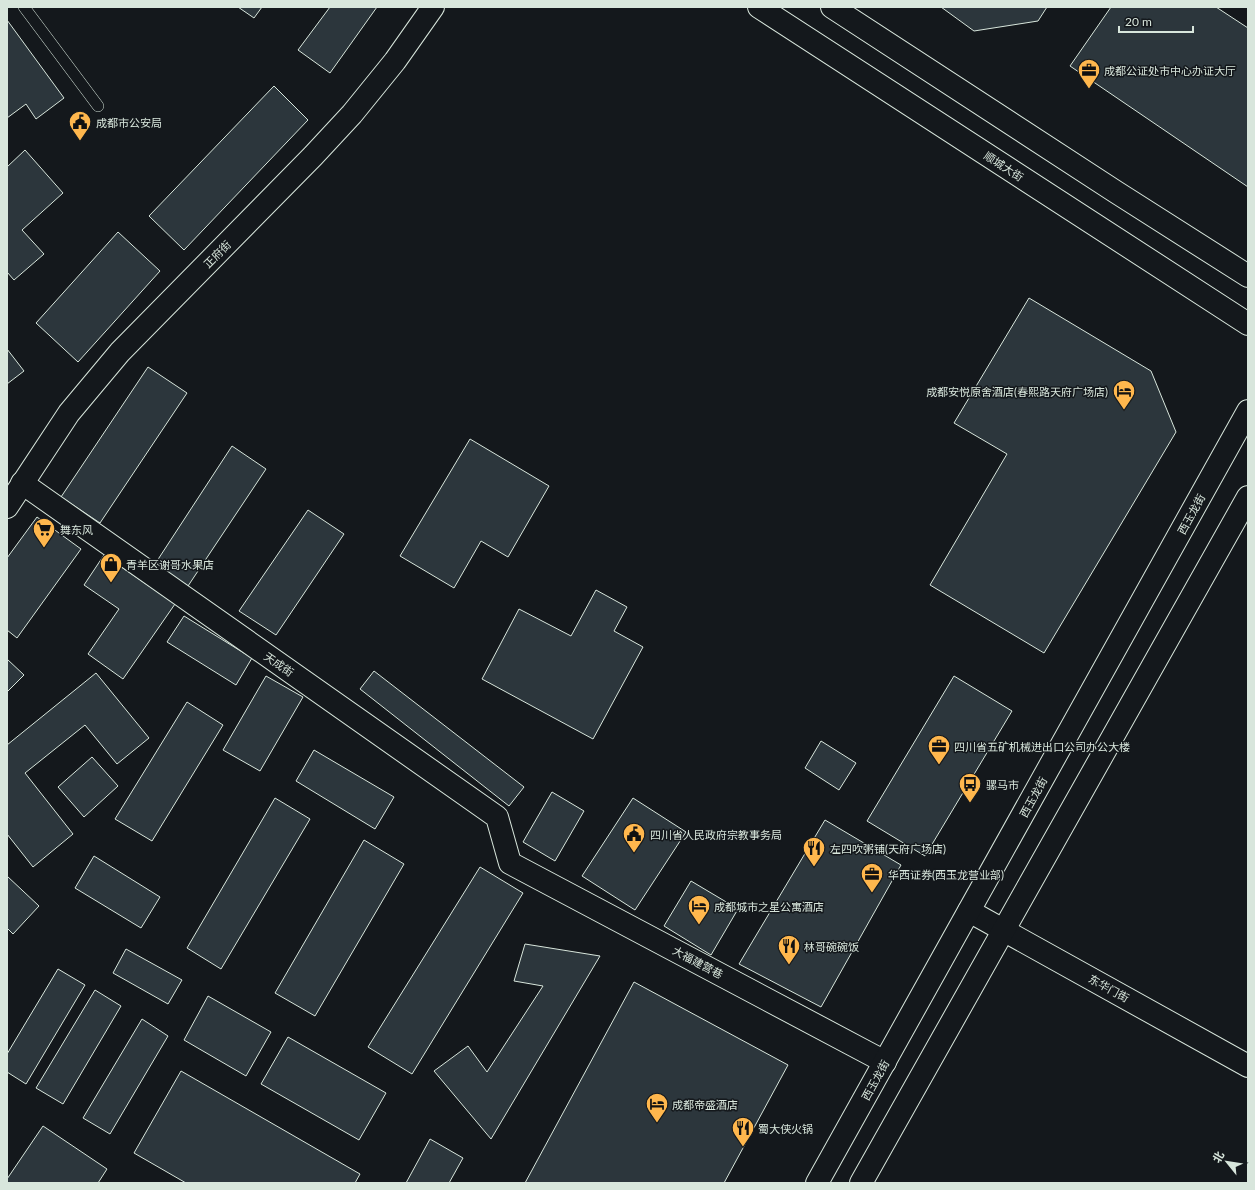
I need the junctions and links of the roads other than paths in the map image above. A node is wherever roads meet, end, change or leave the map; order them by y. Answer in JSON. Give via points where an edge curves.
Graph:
{"nodes":[{"id":1,"x":24,"y":7,"type":"edge"},
{"id":2,"x":433,"y":7,"type":"edge"},
{"id":3,"x":760,"y":7,"type":"edge"},
{"id":4,"x":832,"y":7,"type":"edge"},
{"id":5,"x":98,"y":106,"type":"dead end"},
{"id":6,"x":1248,"y":276,"type":"edge"},
{"id":7,"x":1248,"y":324,"type":"edge"},
{"id":8,"x":1248,"y":411,"type":"edge"},
{"id":9,"x":22,"y":483,"type":"junction"},
{"id":10,"x":1248,"y":497,"type":"edge"},
{"id":11,"x":7,"y":507,"type":"edge"},
{"id":12,"x":510,"y":863,"type":"joint"},
{"id":13,"x":969,"y":911,"type":"junction"},
{"id":14,"x":1004,"y":930,"type":"junction"},
{"id":15,"x":885,"y":1062,"type":"junction"},
{"id":16,"x":1248,"y":1066,"type":"edge"},
{"id":17,"x":817,"y":1183,"type":"edge"},
{"id":18,"x":861,"y":1183,"type":"edge"}],
"edges":[{"from":1,"to":5,"type":"lane"},
{"from":2,"to":9,"type":"main road","name":"正府街","via":[[352,114],[314,156],[120,352],[69,413]]},
{"from":3,"to":7,"type":"main road","name":"顺城大街"},
{"from":4,"to":6,"type":"main road"},
{"from":8,"to":13,"type":"main road","name":"西玉龙街"},
{"from":9,"to":11,"type":"main road","name":"正府街"},
{"from":9,"to":12,"type":"main road","name":"天成街","via":[[497,817]]},
{"from":10,"to":14,"type":"main road"},
{"from":12,"to":15,"type":"main road","name":"大福建营巷"},
{"from":13,"to":14,"type":"main road","name":"东华门街"},
{"from":13,"to":15,"type":"main road","name":"西玉龙街"},
{"from":14,"to":16,"type":"main road","name":"东华门街"},
{"from":14,"to":18,"type":"main road"},
{"from":15,"to":17,"type":"main road","name":"西玉龙街"}]}
